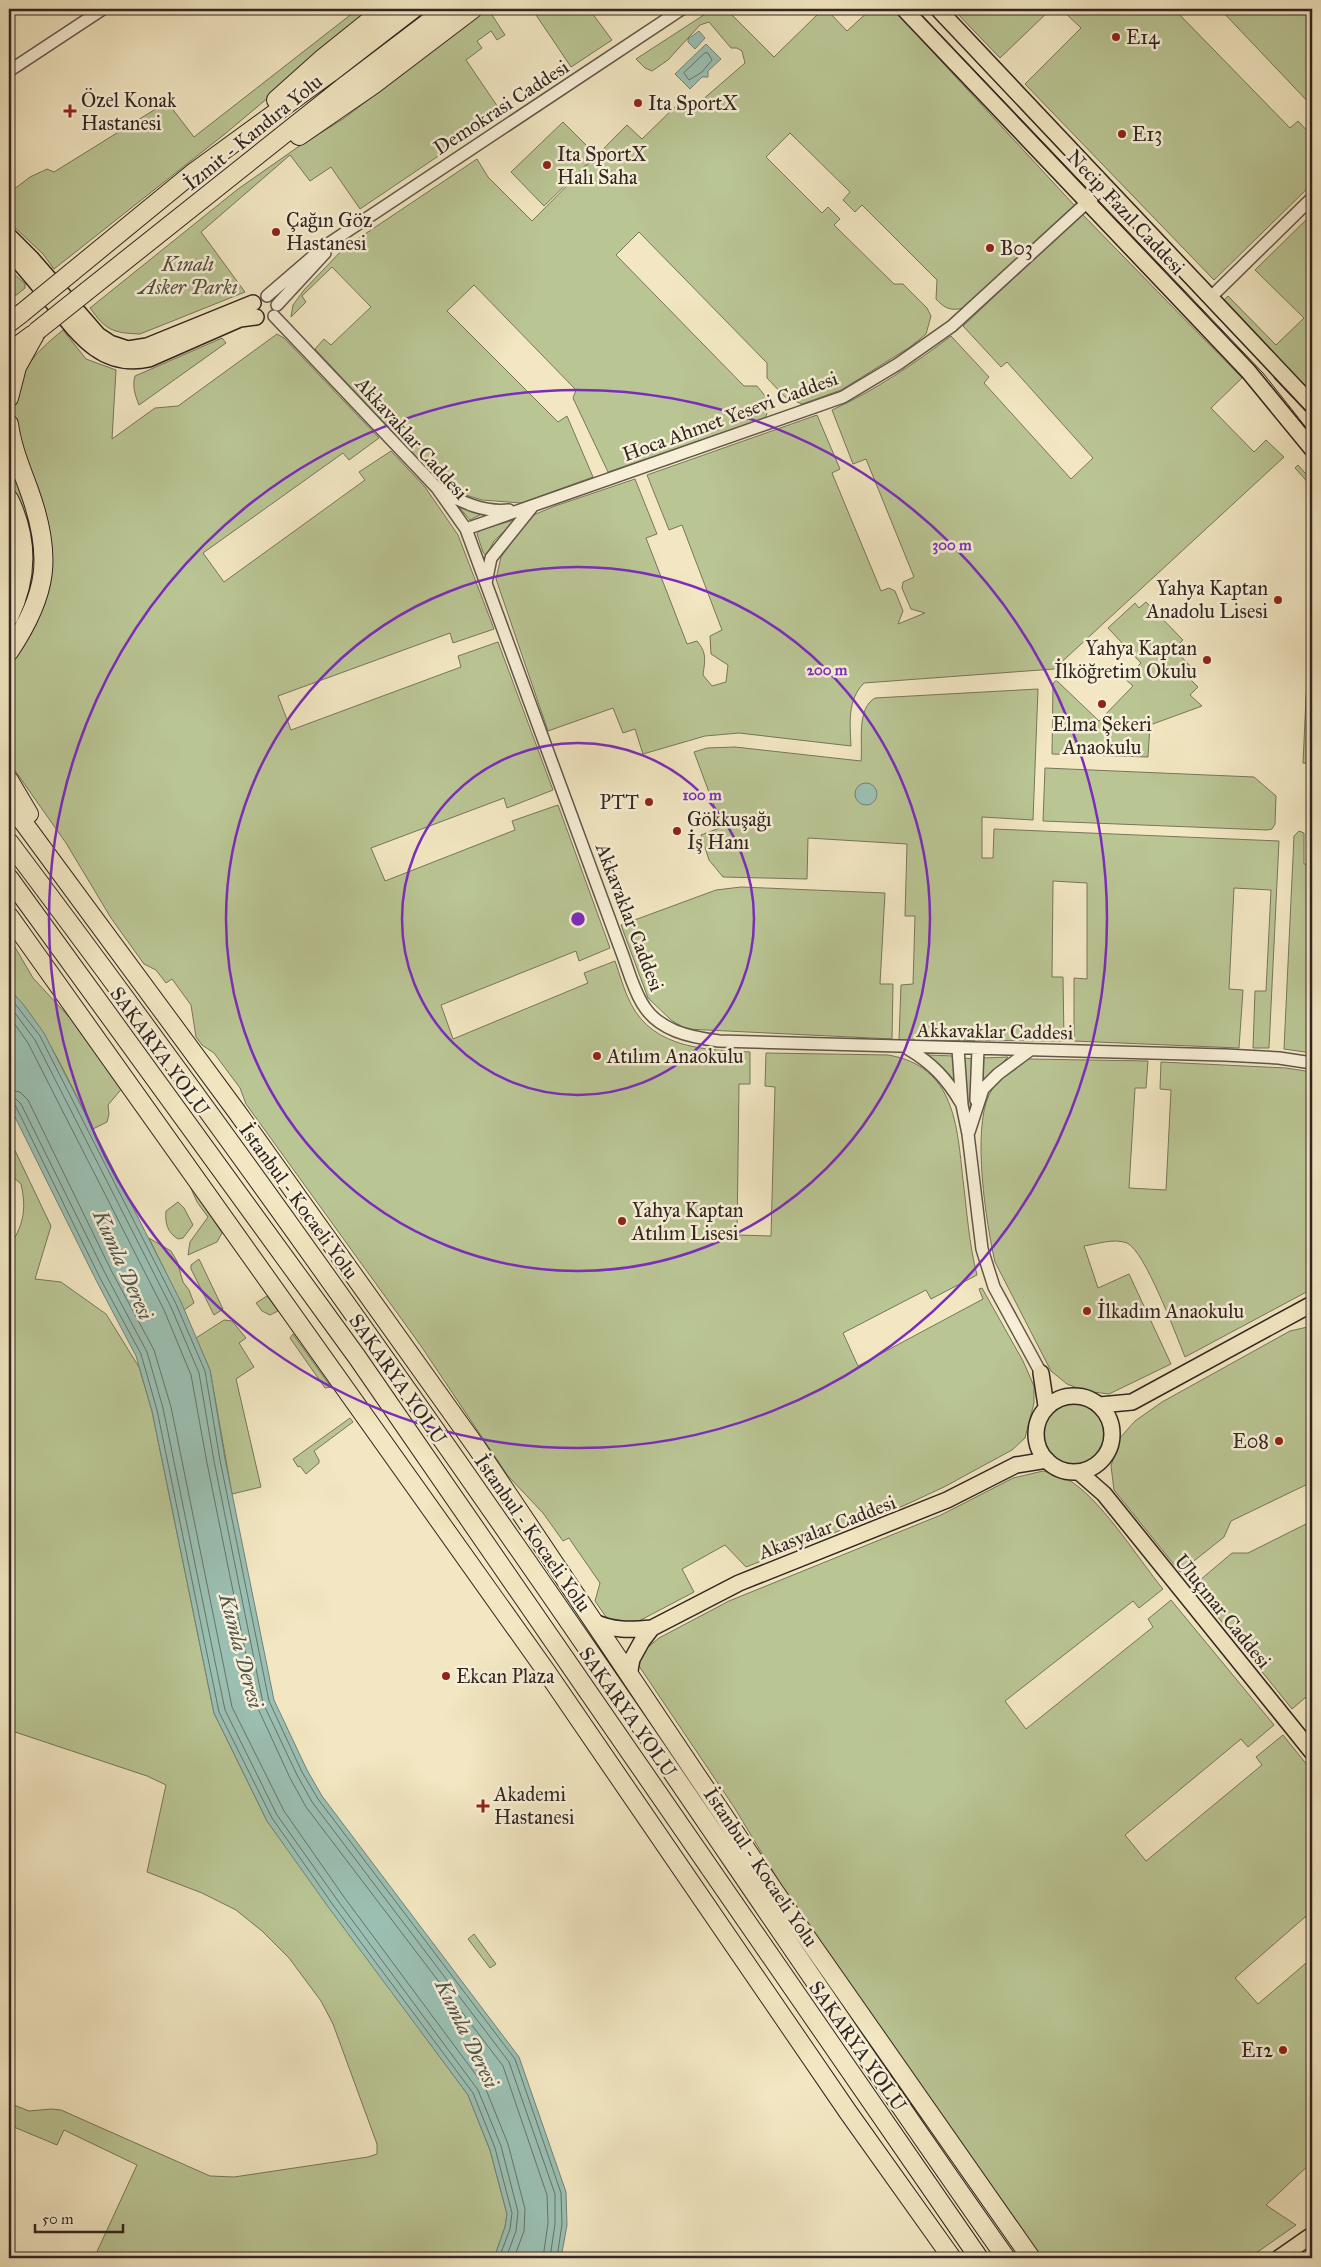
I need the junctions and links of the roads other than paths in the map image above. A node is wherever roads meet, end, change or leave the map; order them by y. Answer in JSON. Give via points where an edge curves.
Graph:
{"nodes":[{"id":1,"x":103,"y":9,"type":"edge"},
{"id":2,"x":384,"y":9,"type":"edge"},
{"id":3,"x":412,"y":9,"type":"edge"},
{"id":4,"x":446,"y":9,"type":"edge"},
{"id":5,"x":473,"y":9,"type":"edge"},
{"id":6,"x":682,"y":9,"type":"edge"},
{"id":7,"x":904,"y":9,"type":"edge"},
{"id":8,"x":938,"y":9,"type":"edge"},
{"id":9,"x":9,"y":71,"type":"edge"},
{"id":10,"x":194,"y":172,"type":"junction"},
{"id":11,"x":1106,"y":185,"type":"junction"},
{"id":12,"x":211,"y":193,"type":"junction"},
{"id":13,"x":1312,"y":198,"type":"edge"},
{"id":14,"x":1088,"y":202,"type":"junction"},
{"id":15,"x":9,"y":236,"type":"edge"},
{"id":16,"x":340,"y":237,"type":"junction"},
{"id":17,"x":9,"y":251,"type":"edge"},
{"id":18,"x":1210,"y":298,"type":"junction"},
{"id":19,"x":259,"y":305,"type":"junction"},
{"id":20,"x":276,"y":311,"type":"junction"},
{"id":21,"x":13,"y":317,"type":"edge"},
{"id":22,"x":37,"y":331,"type":"junction"},
{"id":23,"x":9,"y":352,"type":"edge"},
{"id":24,"x":9,"y":398,"type":"edge"},
{"id":25,"x":1312,"y":405,"type":"edge"},
{"id":26,"x":9,"y":424,"type":"edge"},
{"id":27,"x":1312,"y":449,"type":"edge"},
{"id":28,"x":437,"y":488,"type":"junction"},
{"id":29,"x":9,"y":499,"type":"edge"},
{"id":30,"x":532,"y":506,"type":"junction"},
{"id":31,"x":466,"y":529,"type":"junction"},
{"id":32,"x":486,"y":583,"type":"junction"},
{"id":33,"x":9,"y":617,"type":"edge"},
{"id":34,"x":9,"y":652,"type":"edge"},
{"id":35,"x":9,"y":780,"type":"edge"},
{"id":36,"x":9,"y":803,"type":"edge"},
{"id":37,"x":9,"y":842,"type":"edge"},
{"id":38,"x":9,"y":878,"type":"edge"},
{"id":39,"x":9,"y":916,"type":"edge"},
{"id":40,"x":92,"y":917,"type":"junction"},
{"id":41,"x":907,"y":1048,"type":"junction"},
{"id":42,"x":958,"y":1049,"type":"junction"},
{"id":43,"x":978,"y":1049,"type":"junction"},
{"id":44,"x":1029,"y":1051,"type":"junction"},
{"id":45,"x":1312,"y":1063,"type":"edge"},
{"id":46,"x":962,"y":1105,"type":"junction"},
{"id":47,"x":976,"y":1107,"type":"junction"},
{"id":48,"x":147,"y":1108,"type":"junction"},
{"id":49,"x":968,"y":1134,"type":"junction"},
{"id":50,"x":290,"y":1265,"type":"junction"},
{"id":51,"x":1309,"y":1308,"type":"edge"},
{"id":52,"x":390,"y":1325,"type":"junction"},
{"id":53,"x":1041,"y":1373,"type":"junction"},
{"id":54,"x":1064,"y":1396,"type":"junction"},
{"id":55,"x":1132,"y":1402,"type":"junction"},
{"id":56,"x":1100,"y":1405,"type":"junction"},
{"id":57,"x":1046,"y":1406,"type":"junction"},
{"id":58,"x":1112,"y":1428,"type":"junction"},
{"id":59,"x":1035,"y":1440,"type":"junction"},
{"id":60,"x":1047,"y":1460,"type":"junction"},
{"id":61,"x":1016,"y":1465,"type":"junction"},
{"id":62,"x":1099,"y":1465,"type":"junction"},
{"id":63,"x":1080,"y":1473,"type":"junction"},
{"id":64,"x":1104,"y":1494,"type":"junction"},
{"id":65,"x":517,"y":1546,"type":"junction"},
{"id":66,"x":592,"y":1621,"type":"junction"},
{"id":67,"x":652,"y":1628,"type":"junction"},
{"id":68,"x":630,"y":1676,"type":"junction"},
{"id":69,"x":1312,"y":1752,"type":"edge"},
{"id":70,"x":1312,"y":2235,"type":"edge"},
{"id":71,"x":952,"y":2258,"type":"edge"},
{"id":72,"x":979,"y":2258,"type":"edge"},
{"id":73,"x":1006,"y":2258,"type":"edge"},
{"id":74,"x":1031,"y":2258,"type":"edge"},
{"id":75,"x":1279,"y":2258,"type":"edge"}],
"edges":[{"from":1,"to":9,"type":"street"},
{"from":2,"to":10,"type":"highway","via":[[323,58]]},
{"from":3,"to":10,"type":"highway","name":"İzmit - Kandıra Yolu"},
{"from":4,"to":12,"type":"highway","name":"İzmit - Kandıra Yolu"},
{"from":5,"to":12,"type":"highway","via":[[373,85]]},
{"from":6,"to":16,"type":"street","name":"Demokrasi Caddesi"},
{"from":7,"to":14,"type":"main road","name":"Necip Fazıl Caddesi"},
{"from":8,"to":11,"type":"main road","name":"Necip Fazıl Caddesi"},
{"from":10,"to":21,"type":"highway","name":"İzmit - Kandıra Yolu","bridge":true},
{"from":11,"to":14,"type":"street","name":"Hoca Ahmet Yesevi Caddesi"},
{"from":11,"to":18,"type":"main road","name":"Necip Fazıl Caddesi"},
{"from":12,"to":22,"type":"highway","name":"İzmit - Kandıra Yolu","bridge":true},
{"from":13,"to":18,"type":"street"},
{"from":14,"to":27,"type":"main road","name":"Necip Fazıl Caddesi","via":[[1248,371]]},
{"from":14,"to":30,"type":"street","name":"Hoca Ahmet Yesevi Caddesi","via":[[952,326],[892,368],[844,396]]},
{"from":15,"to":19,"type":"main road","via":[[90,328],[110,343],[128,349],[147,346]]},
{"from":16,"to":19,"type":"street","via":[[317,252]]},
{"from":16,"to":20,"type":"street"},
{"from":17,"to":19,"type":"main road","via":[[81,338],[111,356],[130,361],[149,359],[240,320]]},
{"from":18,"to":25,"type":"main road","name":"Necip Fazıl Caddesi"},
{"from":19,"to":20,"type":"street","name":"Akkavaklar Caddesi","via":[[273,299]]},
{"from":19,"to":20,"type":"street","via":[[266,321]]},
{"from":20,"to":28,"type":"street","name":"Akkavaklar Caddesi"},
{"from":22,"to":23,"type":"highway","name":"İzmit - Kandıra Yolu"},
{"from":22,"to":24,"type":"highway","via":[[18,367]]},
{"from":26,"to":34,"type":"highway","via":[[43,534],[44,569],[38,598],[26,626]]},
{"from":28,"to":30,"type":"street","via":[[479,508],[500,511]]},
{"from":28,"to":31,"type":"street","name":"Akkavaklar Caddesi"},
{"from":29,"to":33,"type":"highway","via":[[19,523],[24,557],[20,590]]},
{"from":30,"to":31,"type":"street"},
{"from":30,"to":32,"type":"street","via":[[491,558]]},
{"from":31,"to":32,"type":"street","name":"Akkavaklar Caddesi"},
{"from":32,"to":41,"type":"street","name":"Akkavaklar Caddesi","via":[[622,953],[642,1004],[654,1018],[676,1032],[719,1041]]},
{"from":35,"to":40,"type":"highway"},
{"from":36,"to":40,"type":"highway"},
{"from":37,"to":65,"type":"highway","name":"İstanbul - Kocaeli Yolu","via":[[274,1200]]},
{"from":38,"to":50,"type":"highway","name":"SAKARYA YOLU"},
{"from":39,"to":48,"type":"highway"},
{"from":40,"to":52,"type":"highway"},
{"from":41,"to":42,"type":"street","name":"Akkavaklar Caddesi"},
{"from":41,"to":46,"type":"street","via":[[924,1058],[944,1077]]},
{"from":42,"to":43,"type":"street","name":"Akkavaklar Caddesi"},
{"from":42,"to":46,"type":"street"},
{"from":43,"to":44,"type":"street","name":"Akkavaklar Caddesi"},
{"from":43,"to":47,"type":"street"},
{"from":44,"to":45,"type":"street","name":"Akkavaklar Caddesi","via":[[1226,1055]]},
{"from":44,"to":47,"type":"street","via":[[983,1089]]},
{"from":46,"to":49,"type":"street"},
{"from":47,"to":49,"type":"street"},
{"from":48,"to":50,"type":"highway"},
{"from":48,"to":71,"type":"highway","via":[[553,1681],[848,2112]]},
{"from":49,"to":53,"type":"street","via":[[978,1224],[989,1276]]},
{"from":50,"to":72,"type":"highway","name":"SAKARYA YOLU","via":[[363,1365]]},
{"from":51,"to":55,"type":"main road"},
{"from":52,"to":65,"type":"highway"},
{"from":52,"to":66,"type":"highway","via":[[477,1448]]},
{"from":53,"to":54,"type":"main road"},
{"from":53,"to":57,"type":"main road"},
{"from":54,"to":56,"type":"main road","via":[[1081,1396]]},
{"from":54,"to":57,"type":"main road"},
{"from":55,"to":56,"type":"main road"},
{"from":55,"to":58,"type":"main road"},
{"from":56,"to":58,"type":"main road"},
{"from":57,"to":59,"type":"main road","via":[[1038,1420]]},
{"from":58,"to":62,"type":"main road","via":[[1110,1449]]},
{"from":59,"to":60,"type":"main road"},
{"from":59,"to":61,"type":"main road"},
{"from":60,"to":61,"type":"main road"},
{"from":60,"to":63,"type":"main road","via":[[1058,1468]]},
{"from":61,"to":67,"type":"main road","name":"Akasyalar Caddesi","via":[[932,1506],[739,1583]]},
{"from":62,"to":63,"type":"main road"},
{"from":62,"to":64,"type":"main road"},
{"from":63,"to":64,"type":"main road","name":"Uluçınar Caddesi"},
{"from":64,"to":69,"type":"main road","name":"Uluçınar Caddesi"},
{"from":65,"to":73,"type":"highway","name":"İstanbul - Kocaeli Yolu","via":[[876,2074]]},
{"from":66,"to":67,"type":"main road","via":[[609,1629]]},
{"from":66,"to":68,"type":"highway"},
{"from":67,"to":68,"type":"main road","via":[[632,1659]]},
{"from":68,"to":74,"type":"highway","via":[[774,1892]]},
{"from":70,"to":75,"type":"main road"}]}
